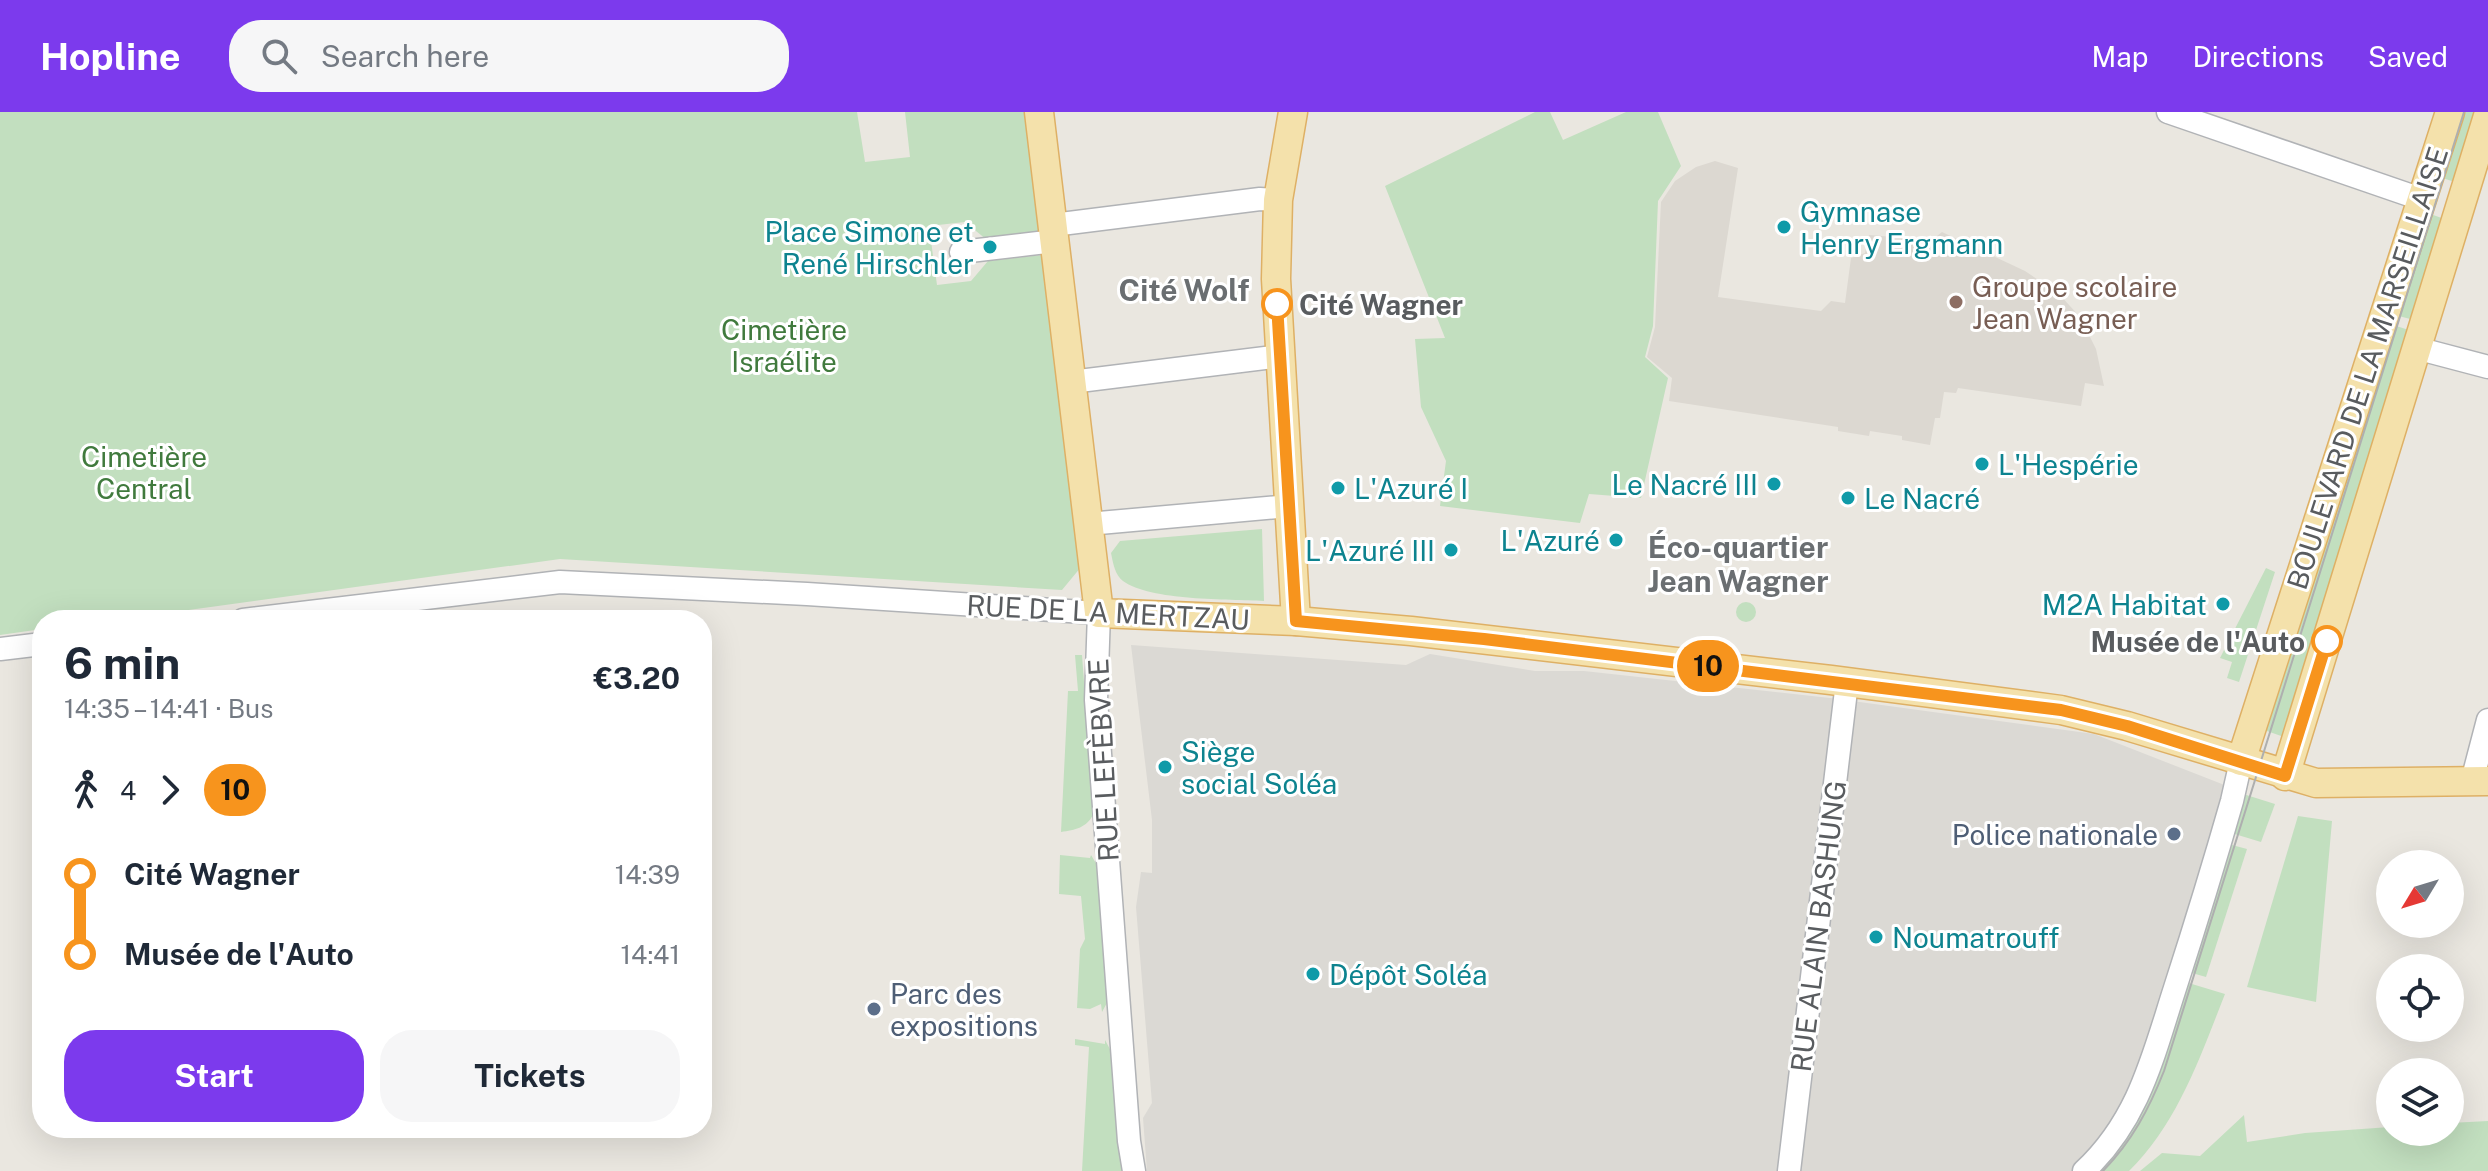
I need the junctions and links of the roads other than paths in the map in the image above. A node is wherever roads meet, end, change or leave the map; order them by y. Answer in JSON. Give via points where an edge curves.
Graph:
{"nodes":[{"id":1,"x":1039,"y":112,"type":"edge"},
{"id":2,"x":1293,"y":112,"type":"edge"},
{"id":3,"x":2168,"y":112,"type":"edge"},
{"id":4,"x":2450,"y":112,"type":"edge"},
{"id":5,"x":2488,"y":116,"type":"edge"},
{"id":6,"x":2421,"y":199,"type":"junction"},
{"id":7,"x":1278,"y":200,"type":"junction"},
{"id":8,"x":2460,"y":210,"type":"junction"},
{"id":9,"x":1054,"y":233,"type":"junction"},
{"id":10,"x":961,"y":252,"type":"dead end"},
{"id":11,"x":2416,"y":348,"type":"junction"},
{"id":12,"x":1281,"y":356,"type":"junction"},
{"id":13,"x":2488,"y":367,"type":"edge"},
{"id":14,"x":1071,"y":382,"type":"junction"},
{"id":15,"x":1289,"y":506,"type":"junction"},
{"id":16,"x":1088,"y":524,"type":"junction"},
{"id":17,"x":326,"y":610,"type":"edge"},
{"id":18,"x":1099,"y":613,"type":"junction"},
{"id":19,"x":1296,"y":621,"type":"junction"},
{"id":20,"x":32,"y":645,"type":"edge"},
{"id":21,"x":0,"y":649,"type":"edge"},
{"id":22,"x":1847,"y":682,"type":"junction"},
{"id":23,"x":2488,"y":720,"type":"edge"},
{"id":24,"x":2241,"y":761,"type":"junction"},
{"id":25,"x":2285,"y":776,"type":"junction"},
{"id":26,"x":2480,"y":781,"type":"edge"},
{"id":27,"x":1134,"y":1171,"type":"edge"},
{"id":28,"x":1789,"y":1171,"type":"edge"},
{"id":29,"x":2084,"y":1171,"type":"edge"}],
"edges":[{"from":1,"to":9,"type":"main road","name":"RUE LEFÈBVRE"},
{"from":2,"to":7,"type":"main road"},
{"from":3,"to":6,"type":"street"},
{"from":4,"to":6,"type":"main road","name":"BOULEVARD DE LA MARSEILLAISE"},
{"from":5,"to":8,"type":"main road","name":"BOULEVARD DE LA MARSEILLAISE"},
{"from":6,"to":8,"type":"main road"},
{"from":6,"to":24,"type":"main road","name":"BOULEVARD DE LA MARSEILLAISE"},
{"from":7,"to":9,"type":"street"},
{"from":7,"to":12,"type":"main road"},
{"from":8,"to":11,"type":"main road","name":"BOULEVARD DE LA MARSEILLAISE"},
{"from":9,"to":10,"type":"street"},
{"from":9,"to":14,"type":"main road","name":"RUE LEFÈBVRE"},
{"from":11,"to":13,"type":"street"},
{"from":11,"to":25,"type":"main road","name":"BOULEVARD DE LA MARSEILLAISE"},
{"from":12,"to":14,"type":"street"},
{"from":12,"to":15,"type":"main road"},
{"from":14,"to":16,"type":"main road","name":"RUE LEFÈBVRE"},
{"from":15,"to":16,"type":"street"},
{"from":15,"to":19,"type":"main road"},
{"from":16,"to":18,"type":"main road","name":"RUE LEFÈBVRE"},
{"from":17,"to":18,"type":"street","name":"RUE DE LA MERTZAU","via":[[560,582]]},
{"from":18,"to":19,"type":"main road","name":"RUE DE LA MERTZAU"},
{"from":18,"to":27,"type":"street","name":"RUE LEFÈBVRE","via":[[1096,700]]},
{"from":19,"to":22,"type":"main road","name":"RUE DE LA MERTZAU"},
{"from":20,"to":21,"type":"street"},
{"from":22,"to":24,"type":"main road","name":"RUE DE LA MERTZAU","via":[[2061,710]]},
{"from":22,"to":28,"type":"street","name":"RUE ALAIN BASHUNG"},
{"from":23,"to":26,"type":"street"},
{"from":24,"to":25,"type":"main road","name":"RUE DE LA MERTZAU"},
{"from":24,"to":29,"type":"street","via":[[2152,1063],[2126,1122]]},
{"from":25,"to":26,"type":"main road","name":"RUE DE LA MERTZAU","via":[[2330,784]]}]}
